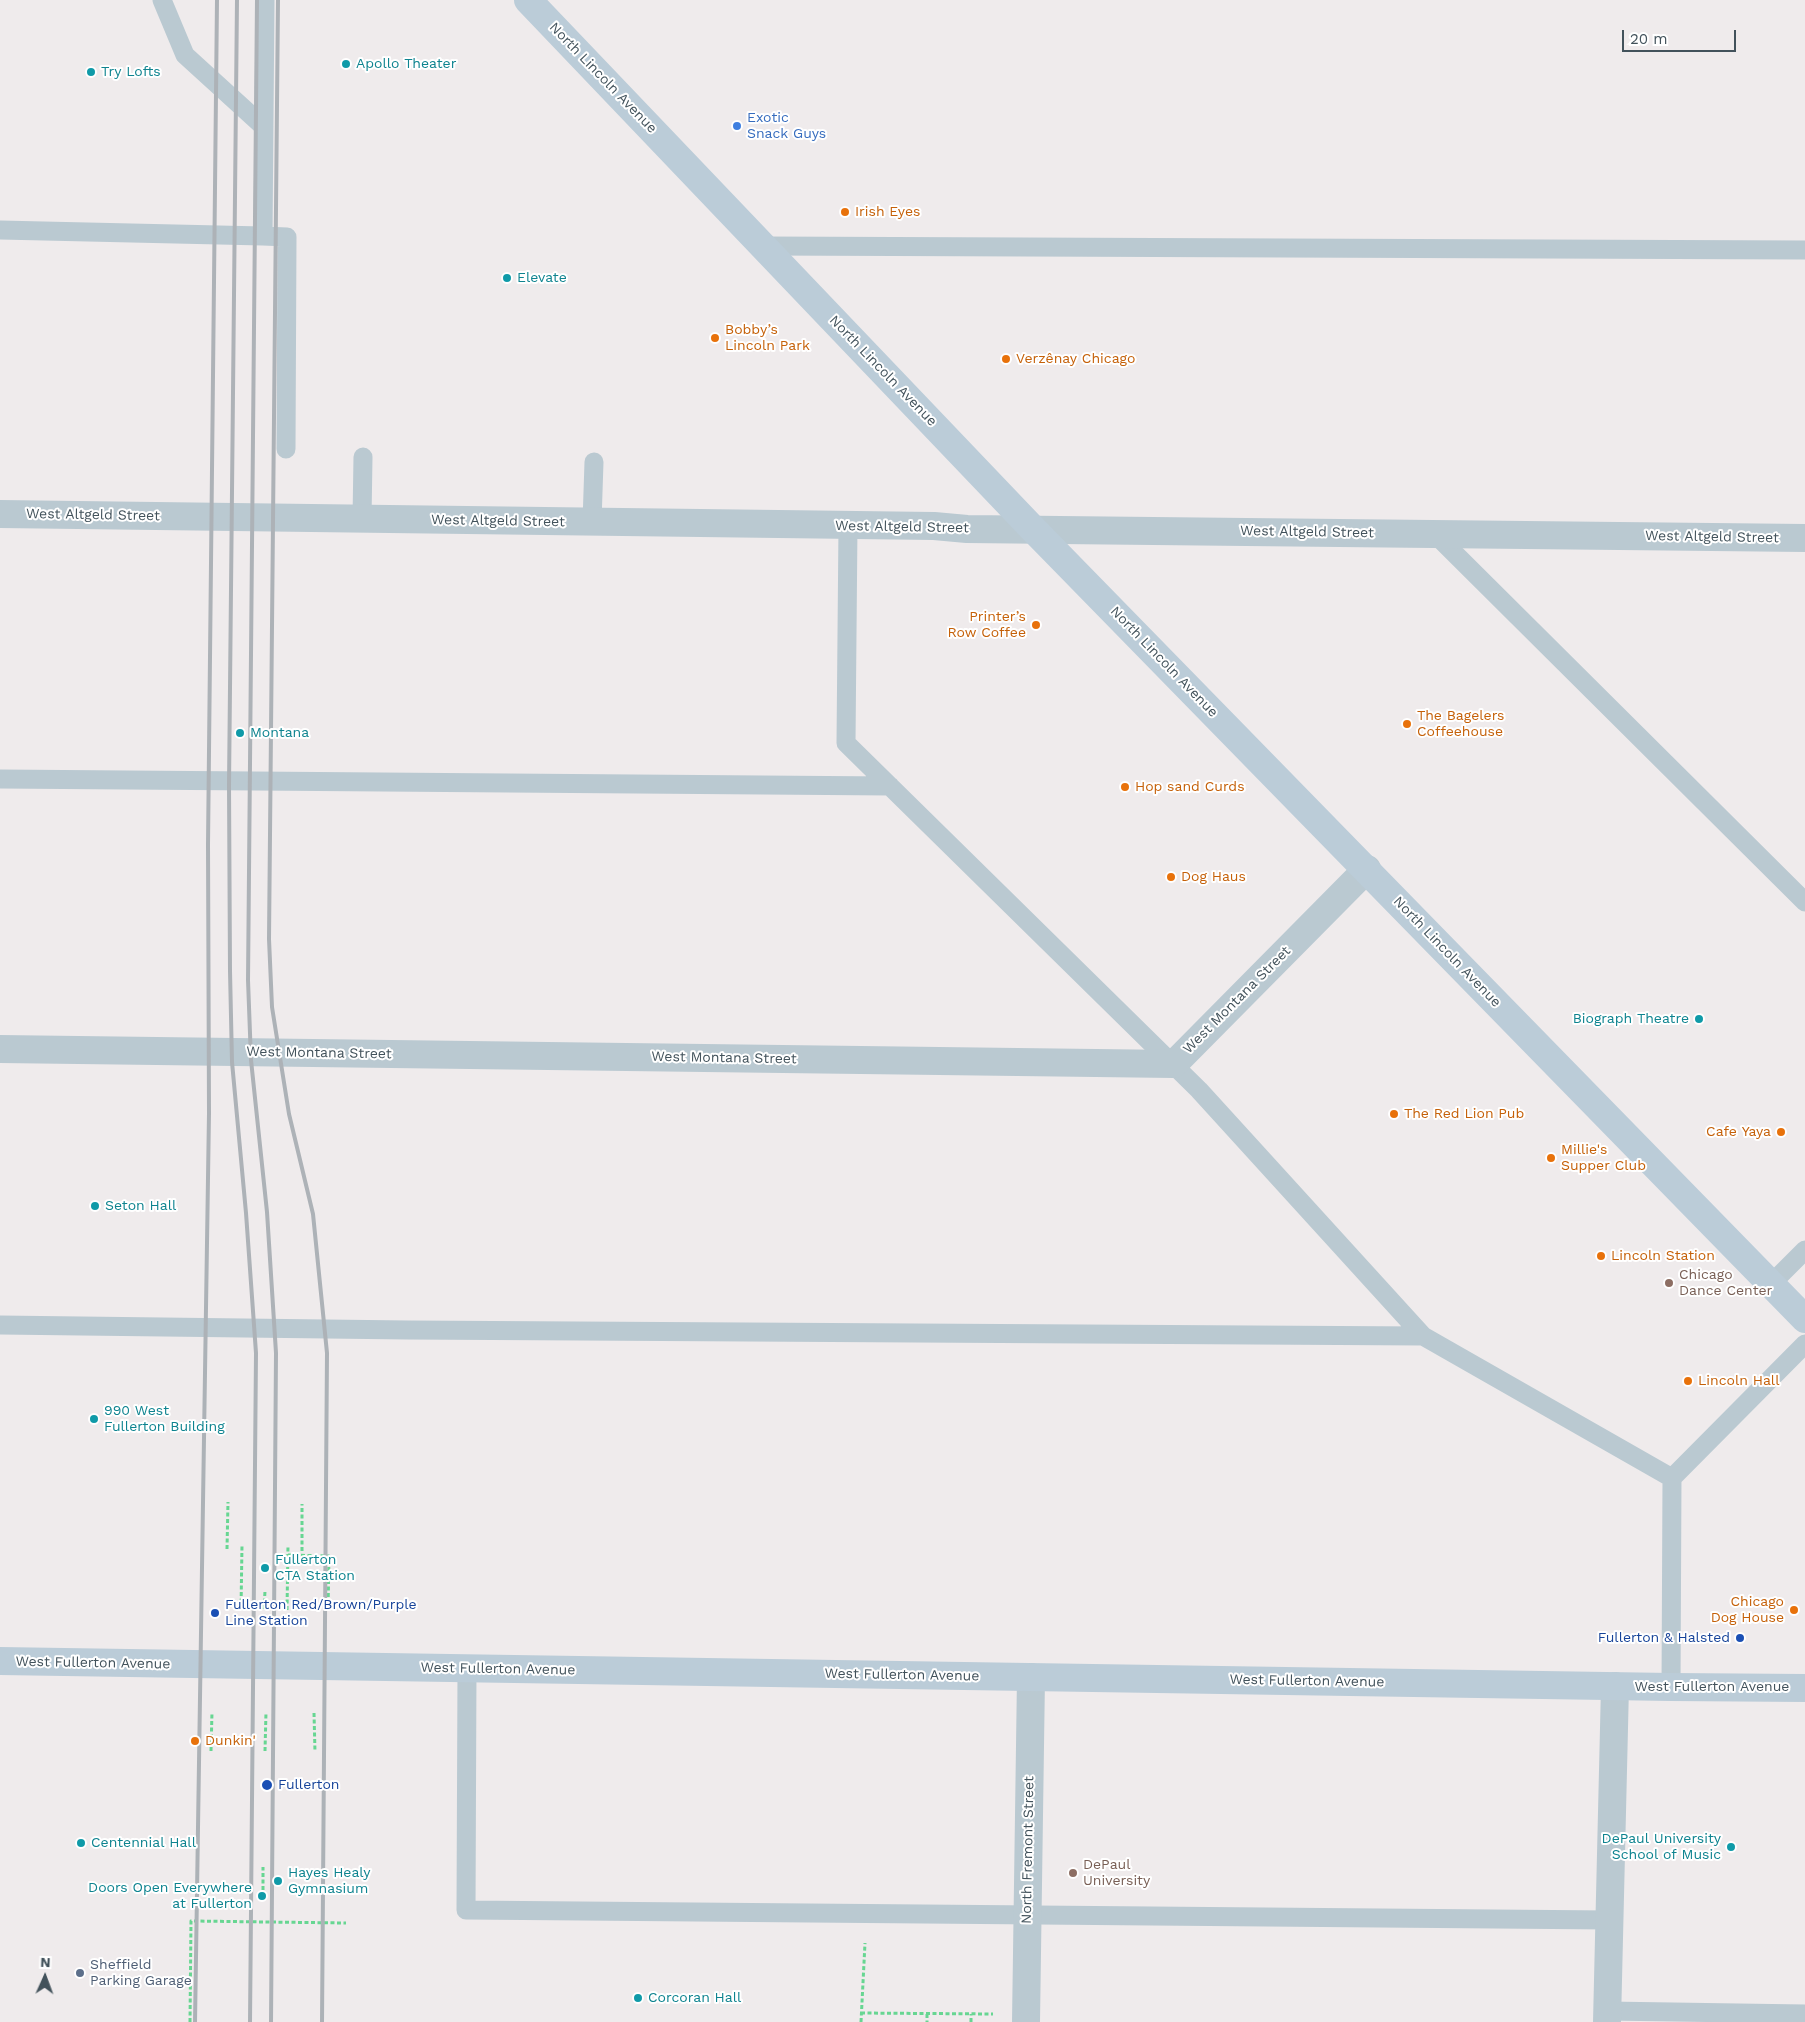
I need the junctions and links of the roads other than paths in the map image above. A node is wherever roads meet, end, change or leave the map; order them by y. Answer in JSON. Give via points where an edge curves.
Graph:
{"nodes":[{"id":1,"x":162,"y":0,"type":"edge"},
{"id":2,"x":266,"y":0,"type":"edge"},
{"id":3,"x":528,"y":0,"type":"edge"},
{"id":4,"x":264,"y":127,"type":"junction"},
{"id":5,"x":0,"y":230,"type":"edge"},
{"id":6,"x":263,"y":236,"type":"junction"},
{"id":7,"x":764,"y":246,"type":"junction"},
{"id":8,"x":1805,"y":250,"type":"edge"},
{"id":9,"x":286,"y":449,"type":"dead end"},
{"id":10,"x":363,"y":457,"type":"dead end"},
{"id":11,"x":594,"y":462,"type":"dead end"},
{"id":12,"x":0,"y":514,"type":"edge"},
{"id":13,"x":362,"y":519,"type":"junction"},
{"id":14,"x":592,"y":522,"type":"junction"},
{"id":15,"x":848,"y":525,"type":"junction"},
{"id":16,"x":1032,"y":528,"type":"junction"},
{"id":17,"x":1434,"y":533,"type":"junction"},
{"id":18,"x":1805,"y":538,"type":"edge"},
{"id":19,"x":0,"y":779,"type":"edge"},
{"id":20,"x":890,"y":786,"type":"junction"},
{"id":21,"x":1367,"y":869,"type":"junction"},
{"id":22,"x":1805,"y":902,"type":"edge"},
{"id":23,"x":0,"y":1049,"type":"edge"},
{"id":24,"x":1174,"y":1064,"type":"junction"},
{"id":25,"x":1805,"y":1250,"type":"edge"},
{"id":26,"x":1771,"y":1284,"type":"junction"},
{"id":27,"x":1805,"y":1320,"type":"edge"},
{"id":28,"x":0,"y":1325,"type":"edge"},
{"id":29,"x":1423,"y":1336,"type":"junction"},
{"id":30,"x":1805,"y":1344,"type":"edge"},
{"id":31,"x":1672,"y":1478,"type":"junction"},
{"id":32,"x":0,"y":1662,"type":"edge"},
{"id":33,"x":467,"y":1669,"type":"junction"},
{"id":34,"x":1031,"y":1677,"type":"junction"},
{"id":35,"x":1615,"y":1686,"type":"junction"},
{"id":36,"x":1671,"y":1688,"type":"junction"},
{"id":37,"x":1805,"y":1688,"type":"edge"},
{"id":38,"x":1028,"y":1916,"type":"junction"},
{"id":39,"x":1609,"y":1920,"type":"junction"},
{"id":40,"x":1805,"y":2014,"type":"edge"},
{"id":41,"x":1607,"y":2017,"type":"edge"},
{"id":42,"x":1026,"y":2018,"type":"edge"}],
"edges":[{"from":1,"to":4,"type":"lane","via":[[185,55]]},
{"from":2,"to":4,"type":"lane"},
{"from":3,"to":7,"type":"main road","name":"North Lincoln Avenue"},
{"from":4,"to":6,"type":"lane"},
{"from":5,"to":6,"type":"lane"},
{"from":6,"to":9,"type":"lane","via":[[287,237]]},
{"from":7,"to":8,"type":"lane"},
{"from":7,"to":16,"type":"main road","name":"North Lincoln Avenue"},
{"from":10,"to":13,"type":"lane"},
{"from":11,"to":14,"type":"lane"},
{"from":12,"to":13,"type":"street","name":"West Altgeld Street"},
{"from":13,"to":14,"type":"street","name":"West Altgeld Street"},
{"from":14,"to":15,"type":"street","name":"West Altgeld Street"},
{"from":15,"to":16,"type":"street","name":"West Altgeld Street"},
{"from":15,"to":20,"type":"lane","via":[[846,743]]},
{"from":16,"to":17,"type":"street","name":"West Altgeld Street"},
{"from":16,"to":21,"type":"main road","name":"North Lincoln Avenue"},
{"from":17,"to":18,"type":"street","name":"West Altgeld Street"},
{"from":17,"to":22,"type":"lane"},
{"from":19,"to":20,"type":"lane"},
{"from":20,"to":24,"type":"lane"},
{"from":21,"to":24,"type":"street","name":"West Montana Street"},
{"from":21,"to":26,"type":"main road","name":"North Lincoln Avenue"},
{"from":23,"to":24,"type":"street","name":"West Montana Street"},
{"from":24,"to":29,"type":"lane"},
{"from":25,"to":26,"type":"lane"},
{"from":26,"to":27,"type":"main road","name":"North Lincoln Avenue"},
{"from":28,"to":29,"type":"lane"},
{"from":29,"to":31,"type":"lane"},
{"from":30,"to":31,"type":"lane"},
{"from":31,"to":36,"type":"lane"},
{"from":32,"to":33,"type":"main road","name":"West Fullerton Avenue"},
{"from":33,"to":34,"type":"main road","name":"West Fullerton Avenue"},
{"from":33,"to":38,"type":"lane","via":[[466,1910]]},
{"from":34,"to":35,"type":"main road","name":"West Fullerton Avenue"},
{"from":34,"to":38,"type":"street","name":"North Fremont Street"},
{"from":35,"to":36,"type":"main road","name":"West Fullerton Avenue"},
{"from":35,"to":39,"type":"street"},
{"from":36,"to":37,"type":"main road","name":"West Fullerton Avenue"},
{"from":38,"to":39,"type":"lane"},
{"from":38,"to":42,"type":"street","name":"North Fremont Street"},
{"from":39,"to":41,"type":"street"},
{"from":40,"to":41,"type":"lane"}]}
